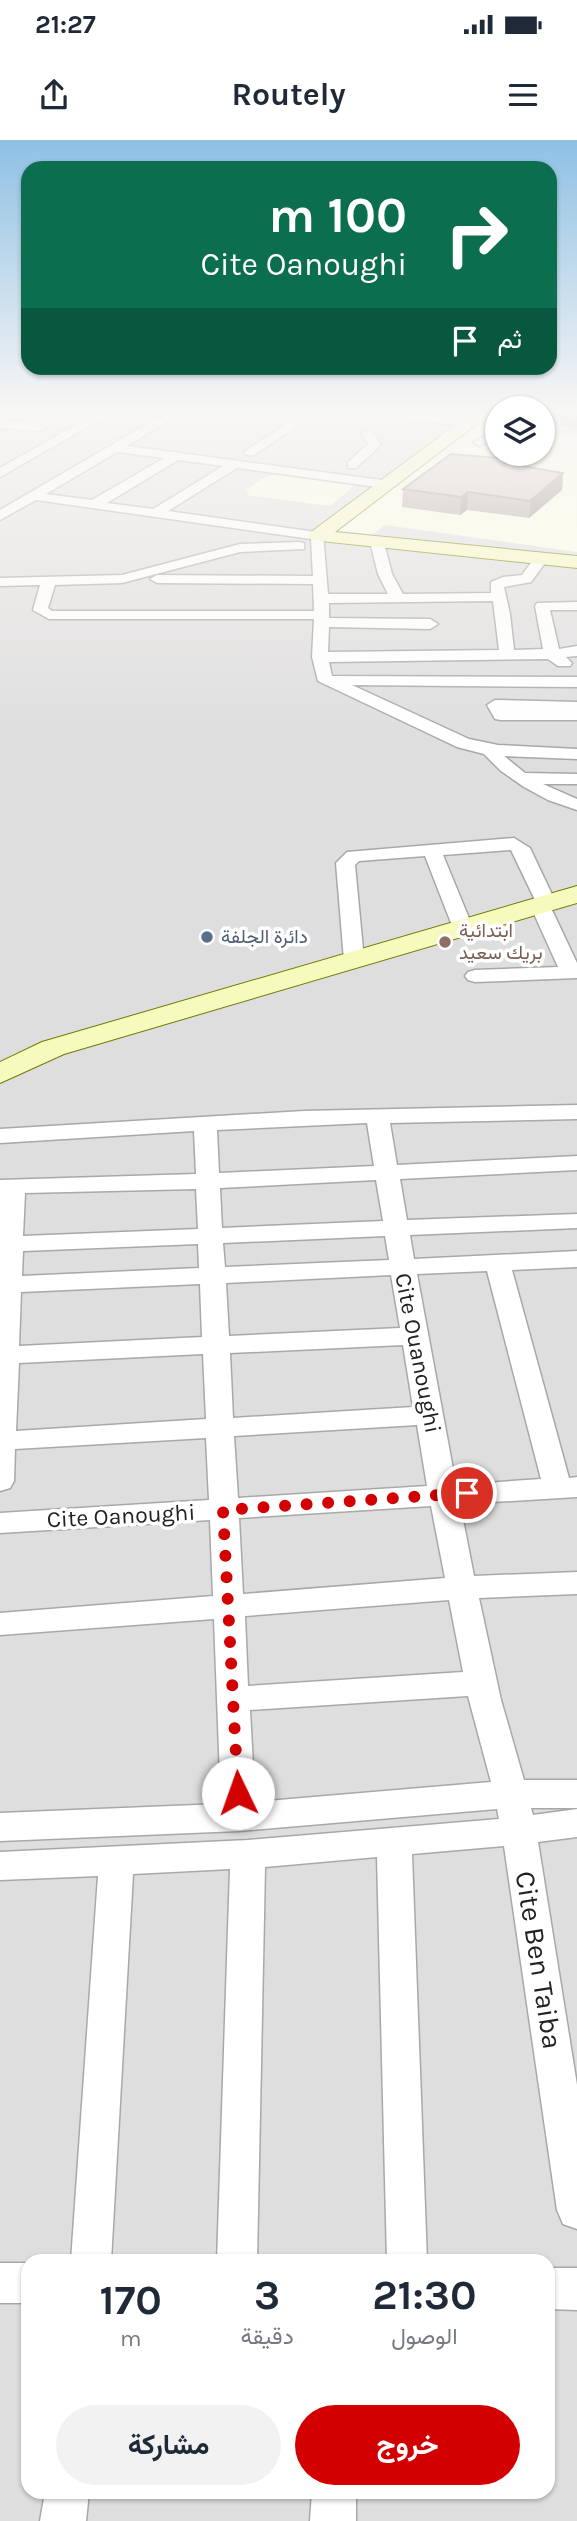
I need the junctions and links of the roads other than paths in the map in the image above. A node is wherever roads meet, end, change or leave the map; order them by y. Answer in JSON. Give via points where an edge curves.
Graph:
{"nodes":[{"id":1,"x":200,"y":520,"type":"edge"},
{"id":2,"x":338,"y":520,"type":"edge"},
{"id":3,"x":318,"y":539,"type":"junction"},
{"id":4,"x":383,"y":542,"type":"junction"},
{"id":5,"x":541,"y":559,"type":"junction"},
{"id":6,"x":577,"y":562,"type":"edge"},
{"id":7,"x":122,"y":579,"type":"junction"},
{"id":8,"x":49,"y":580,"type":"junction"},
{"id":9,"x":320,"y":580,"type":"junction"},
{"id":10,"x":247,"y":581,"type":"junction"},
{"id":11,"x":0,"y":582,"type":"edge"},
{"id":12,"x":398,"y":598,"type":"junction"},
{"id":13,"x":517,"y":604,"type":"junction"},
{"id":14,"x":577,"y":606,"type":"edge"},
{"id":15,"x":321,"y":612,"type":"junction"},
{"id":16,"x":430,"y":624,"type":"dead end"},
{"id":17,"x":577,"y":651,"type":"edge"},
{"id":18,"x":552,"y":654,"type":"junction"},
{"id":19,"x":507,"y":655,"type":"junction"},
{"id":20,"x":320,"y":657,"type":"junction"},
{"id":21,"x":577,"y":673,"type":"edge"},
{"id":22,"x":326,"y":680,"type":"junction"},
{"id":23,"x":577,"y":682,"type":"edge"},
{"id":24,"x":577,"y":707,"type":"edge"},
{"id":25,"x":501,"y":715,"type":"junction"},
{"id":26,"x":577,"y":715,"type":"edge"},
{"id":27,"x":490,"y":750,"type":"junction"},
{"id":28,"x":577,"y":754,"type":"edge"},
{"id":29,"x":524,"y":778,"type":"junction"},
{"id":30,"x":577,"y":779,"type":"edge"},
{"id":31,"x":576,"y":804,"type":"edge"},
{"id":32,"x":431,"y":849,"type":"junction"},
{"id":33,"x":577,"y":894,"type":"edge"},
{"id":34,"x":543,"y":904,"type":"junction"},
{"id":35,"x":463,"y":928,"type":"junction"},
{"id":36,"x":354,"y":960,"type":"junction"},
{"id":37,"x":574,"y":972,"type":"edge"},
{"id":38,"x":475,"y":976,"type":"dead end"},
{"id":39,"x":0,"y":1074,"type":"edge"},
{"id":40,"x":577,"y":1112,"type":"edge"},
{"id":41,"x":377,"y":1116,"type":"junction"},
{"id":42,"x":205,"y":1124,"type":"junction"},
{"id":43,"x":0,"y":1136,"type":"edge"},
{"id":44,"x":577,"y":1163,"type":"edge"},
{"id":45,"x":387,"y":1172,"type":"junction"},
{"id":46,"x":208,"y":1181,"type":"junction"},
{"id":47,"x":7,"y":1186,"type":"edge"},
{"id":48,"x":577,"y":1221,"type":"edge"},
{"id":49,"x":396,"y":1228,"type":"junction"},
{"id":50,"x":210,"y":1237,"type":"junction"},
{"id":51,"x":6,"y":1244,"type":"edge"},
{"id":52,"x":577,"y":1259,"type":"edge"},
{"id":53,"x":497,"y":1262,"type":"junction"},
{"id":54,"x":402,"y":1266,"type":"junction"},
{"id":55,"x":212,"y":1274,"type":"junction"},
{"id":56,"x":5,"y":1285,"type":"edge"},
{"id":57,"x":416,"y":1336,"type":"junction"},
{"id":58,"x":215,"y":1344,"type":"junction"},
{"id":59,"x":3,"y":1355,"type":"edge"},
{"id":60,"x":430,"y":1415,"type":"junction"},
{"id":61,"x":219,"y":1428,"type":"junction"},
{"id":62,"x":1,"y":1441,"type":"edge"},
{"id":63,"x":0,"y":1481,"type":"edge"},
{"id":64,"x":567,"y":1487,"type":"edge"},
{"id":65,"x":445,"y":1494,"type":"junction"},
{"id":66,"x":223,"y":1510,"type":"junction"},
{"id":67,"x":0,"y":1523,"type":"edge"},
{"id":68,"x":577,"y":1583,"type":"edge"},
{"id":69,"x":463,"y":1588,"type":"junction"},
{"id":70,"x":228,"y":1607,"type":"junction"},
{"id":71,"x":0,"y":1624,"type":"edge"},
{"id":72,"x":481,"y":1683,"type":"junction"},
{"id":73,"x":233,"y":1699,"type":"junction"},
{"id":74,"x":512,"y":1794,"type":"junction"},
{"id":75,"x":577,"y":1794,"type":"edge"},
{"id":76,"x":239,"y":1817,"type":"junction"},
{"id":77,"x":577,"y":1823,"type":"edge"},
{"id":78,"x":0,"y":1827,"type":"edge"},
{"id":79,"x":519,"y":1831,"type":"junction"},
{"id":80,"x":394,"y":1840,"type":"junction"},
{"id":81,"x":248,"y":1854,"type":"junction"},
{"id":82,"x":117,"y":1859,"type":"junction"},
{"id":83,"x":0,"y":1866,"type":"edge"},
{"id":84,"x":577,"y":2210,"type":"edge"},
{"id":85,"x":91,"y":2254,"type":"edge"},
{"id":86,"x":237,"y":2254,"type":"edge"},
{"id":87,"x":407,"y":2254,"type":"edge"},
{"id":88,"x":0,"y":2283,"type":"edge"},
{"id":89,"x":21,"y":2283,"type":"edge"},
{"id":90,"x":555,"y":2289,"type":"edge"},
{"id":91,"x":577,"y":2289,"type":"edge"},
{"id":92,"x":65,"y":2499,"type":"edge"},
{"id":93,"x":334,"y":2499,"type":"edge"},
{"id":94,"x":63,"y":2521,"type":"edge"},
{"id":95,"x":333,"y":2521,"type":"edge"}],
"edges":[{"from":1,"to":3,"type":"street"},
{"from":2,"to":3,"type":"street"},
{"from":3,"to":4,"type":"street"},
{"from":3,"to":9,"type":"street"},
{"from":3,"to":10,"type":"street","via":[[292,547]]},
{"from":4,"to":5,"type":"street"},
{"from":4,"to":12,"type":"street","via":[[378,546],[385,574]]},
{"from":5,"to":6,"type":"street"},
{"from":5,"to":13,"type":"street","via":[[526,579],[498,582]]},
{"from":7,"to":8,"type":"street"},
{"from":7,"to":10,"type":"street"},
{"from":7,"to":10,"type":"street"},
{"from":8,"to":10,"type":"street","via":[[40,610],[44,614]]},
{"from":8,"to":11,"type":"street"},
{"from":9,"to":10,"type":"street"},
{"from":9,"to":15,"type":"street"},
{"from":10,"to":15,"type":"street"},
{"from":12,"to":13,"type":"street"},
{"from":12,"to":15,"type":"street"},
{"from":13,"to":14,"type":"street"},
{"from":13,"to":18,"type":"street"},
{"from":13,"to":19,"type":"street"},
{"from":15,"to":16,"type":"street"},
{"from":15,"to":20,"type":"street"},
{"from":17,"to":18,"type":"street"},
{"from":18,"to":19,"type":"street"},
{"from":18,"to":21,"type":"street"},
{"from":19,"to":20,"type":"street"},
{"from":20,"to":22,"type":"street"},
{"from":22,"to":23,"type":"street"},
{"from":22,"to":27,"type":"street","via":[[445,736]]},
{"from":24,"to":25,"type":"street","via":[[495,705]]},
{"from":25,"to":26,"type":"street"},
{"from":25,"to":27,"type":"street"},
{"from":27,"to":28,"type":"street"},
{"from":27,"to":29,"type":"street"},
{"from":29,"to":30,"type":"street"},
{"from":29,"to":31,"type":"street","via":[[556,798]]},
{"from":32,"to":34,"type":"street","via":[[518,846]]},
{"from":32,"to":35,"type":"street"},
{"from":32,"to":36,"type":"street","via":[[366,854],[345,863]]},
{"from":33,"to":34,"type":"street"},
{"from":34,"to":35,"type":"street"},
{"from":34,"to":37,"type":"street"},
{"from":35,"to":36,"type":"street"},
{"from":36,"to":39,"type":"street","via":[[53,1048]]},
{"from":37,"to":38,"type":"street"},
{"from":40,"to":41,"type":"street"},
{"from":41,"to":42,"type":"street"},
{"from":41,"to":45,"type":"street","name":"Cite Ouanoughi"},
{"from":42,"to":43,"type":"street"},
{"from":42,"to":46,"type":"street"},
{"from":44,"to":45,"type":"street"},
{"from":45,"to":46,"type":"street"},
{"from":45,"to":49,"type":"street","name":"Cite Ouanoughi"},
{"from":46,"to":47,"type":"street"},
{"from":46,"to":50,"type":"street"},
{"from":47,"to":51,"type":"street"},
{"from":48,"to":49,"type":"street"},
{"from":49,"to":50,"type":"street"},
{"from":49,"to":54,"type":"street","name":"Cite Ouanoughi"},
{"from":50,"to":51,"type":"street"},
{"from":50,"to":55,"type":"street"},
{"from":51,"to":56,"type":"street"},
{"from":52,"to":53,"type":"street"},
{"from":53,"to":54,"type":"street"},
{"from":53,"to":64,"type":"street"},
{"from":54,"to":55,"type":"street"},
{"from":54,"to":57,"type":"street","name":"Cite Ouanoughi"},
{"from":55,"to":56,"type":"street"},
{"from":55,"to":58,"type":"street"},
{"from":56,"to":59,"type":"street"},
{"from":57,"to":58,"type":"street"},
{"from":57,"to":60,"type":"street","name":"Cite Ouanoughi"},
{"from":58,"to":59,"type":"street"},
{"from":58,"to":61,"type":"street"},
{"from":59,"to":62,"type":"street"},
{"from":60,"to":61,"type":"street"},
{"from":60,"to":65,"type":"street","name":"Cite Ouanoughi"},
{"from":61,"to":62,"type":"street"},
{"from":61,"to":66,"type":"street"},
{"from":62,"to":63,"type":"street"},
{"from":64,"to":65,"type":"street","name":"Cite Oanoughi"},
{"from":65,"to":66,"type":"street","name":"Cite Oanoughi"},
{"from":65,"to":69,"type":"street","name":"Cite Ouanoughi"},
{"from":66,"to":67,"type":"street","name":"Cite Oanoughi"},
{"from":66,"to":70,"type":"street"},
{"from":68,"to":69,"type":"street"},
{"from":69,"to":70,"type":"street"},
{"from":69,"to":72,"type":"street","name":"Cite Ouanoughi"},
{"from":70,"to":71,"type":"street"},
{"from":70,"to":73,"type":"street"},
{"from":72,"to":73,"type":"street"},
{"from":72,"to":74,"type":"street","name":"Cite Ouanoughi"},
{"from":73,"to":76,"type":"street"},
{"from":74,"to":75,"type":"street"},
{"from":74,"to":76,"type":"street"},
{"from":74,"to":79,"type":"street","name":"Cite Ben Taiba"},
{"from":76,"to":78,"type":"street"},
{"from":77,"to":79,"type":"street"},
{"from":79,"to":80,"type":"street"},
{"from":79,"to":84,"type":"street","name":"Cite Ben Taiba"},
{"from":80,"to":81,"type":"street"},
{"from":80,"to":87,"type":"street"},
{"from":81,"to":82,"type":"street"},
{"from":81,"to":86,"type":"street"},
{"from":82,"to":83,"type":"street"},
{"from":82,"to":85,"type":"street"},
{"from":88,"to":89,"type":"street"},
{"from":90,"to":91,"type":"street"},
{"from":92,"to":94,"type":"street"},
{"from":93,"to":95,"type":"street"}]}
